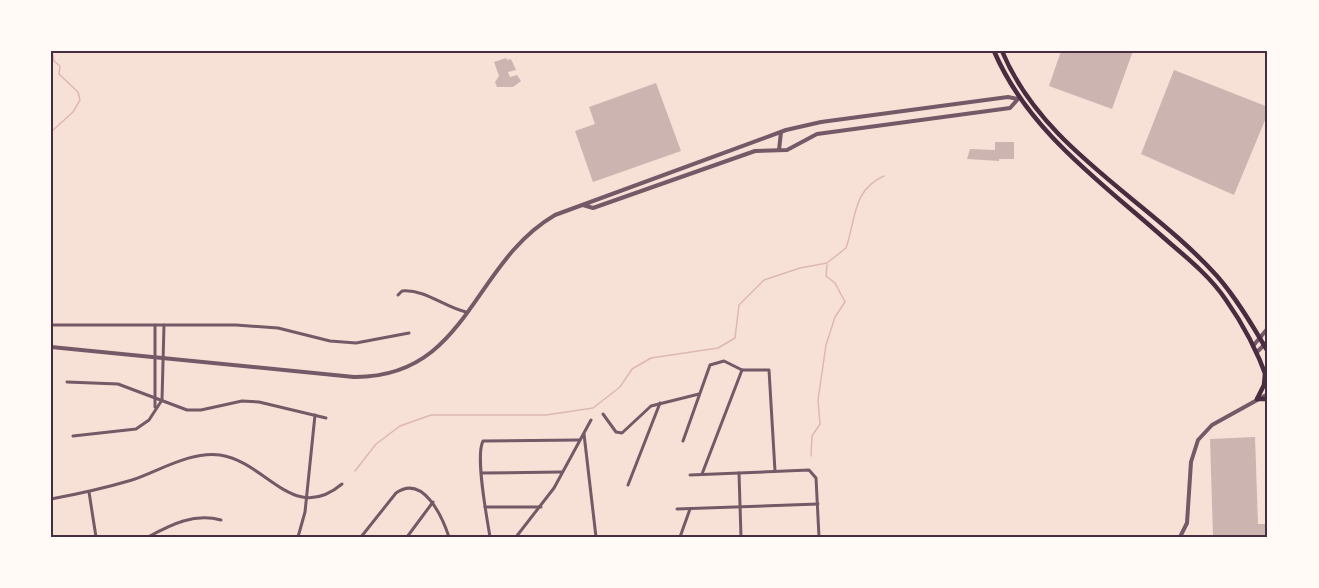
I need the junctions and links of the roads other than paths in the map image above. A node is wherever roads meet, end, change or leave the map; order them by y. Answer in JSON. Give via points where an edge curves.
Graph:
{"nodes":[{"id":1,"x":994,"y":51,"type":"edge"},
{"id":2,"x":1002,"y":51,"type":"edge"},
{"id":3,"x":1019,"y":85,"type":"junction"},
{"id":4,"x":1018,"y":99,"type":"junction"},
{"id":5,"x":1032,"y":105,"type":"junction"},
{"id":6,"x":939,"y":108,"type":"junction"},
{"id":7,"x":914,"y":111,"type":"junction"},
{"id":8,"x":940,"y":117,"type":"junction"},
{"id":9,"x":916,"y":120,"type":"junction"},
{"id":10,"x":781,"y":132,"type":"junction"},
{"id":11,"x":779,"y":150,"type":"junction"},
{"id":12,"x":677,"y":170,"type":"junction"},
{"id":13,"x":680,"y":178,"type":"junction"},
{"id":14,"x":583,"y":205,"type":"junction"},
{"id":15,"x":398,"y":295,"type":"dead end"},
{"id":16,"x":466,"y":312,"type":"junction"},
{"id":17,"x":51,"y":325,"type":"edge"},
{"id":18,"x":155,"y":325,"type":"junction"},
{"id":19,"x":164,"y":325,"type":"junction"},
{"id":20,"x":1268,"y":328,"type":"edge"},
{"id":21,"x":409,"y":333,"type":"dead end"},
{"id":22,"x":1260,"y":339,"type":"junction"},
{"id":23,"x":1266,"y":343,"type":"edge"},
{"id":24,"x":1253,"y":346,"type":"junction"},
{"id":25,"x":51,"y":347,"type":"edge"},
{"id":26,"x":1257,"y":352,"type":"junction"},
{"id":27,"x":1268,"y":352,"type":"edge"},
{"id":28,"x":155,"y":356,"type":"junction"},
{"id":29,"x":163,"y":357,"type":"junction"},
{"id":30,"x":742,"y":370,"type":"junction"},
{"id":31,"x":1265,"y":372,"type":"junction"},
{"id":32,"x":1268,"y":381,"type":"edge"},
{"id":33,"x":66,"y":382,"type":"dead end"},
{"id":34,"x":700,"y":394,"type":"junction"},
{"id":35,"x":1268,"y":394,"type":"edge"},
{"id":36,"x":154,"y":396,"type":"junction"},
{"id":37,"x":161,"y":399,"type":"junction"},
{"id":38,"x":1257,"y":399,"type":"junction"},
{"id":39,"x":1268,"y":399,"type":"edge"},
{"id":40,"x":660,"y":403,"type":"junction"},
{"id":41,"x":155,"y":409,"type":"junction"},
{"id":42,"x":603,"y":414,"type":"dead end"},
{"id":43,"x":315,"y":415,"type":"junction"},
{"id":44,"x":326,"y":418,"type":"dead end"},
{"id":45,"x":591,"y":420,"type":"dead end"},
{"id":46,"x":584,"y":432,"type":"junction"},
{"id":47,"x":73,"y":436,"type":"dead end"},
{"id":48,"x":579,"y":440,"type":"junction"},
{"id":49,"x":683,"y":441,"type":"dead end"},
{"id":50,"x":775,"y":471,"type":"junction"},
{"id":51,"x":562,"y":472,"type":"junction"},
{"id":52,"x":482,"y":473,"type":"junction"},
{"id":53,"x":739,"y":473,"type":"junction"},
{"id":54,"x":702,"y":474,"type":"junction"},
{"id":55,"x":690,"y":475,"type":"dead end"},
{"id":56,"x":342,"y":484,"type":"dead end"},
{"id":57,"x":628,"y":485,"type":"dead end"},
{"id":58,"x":89,"y":492,"type":"junction"},
{"id":59,"x":51,"y":499,"type":"edge"},
{"id":60,"x":307,"y":499,"type":"junction"},
{"id":61,"x":433,"y":502,"type":"junction"},
{"id":62,"x":818,"y":504,"type":"junction"},
{"id":63,"x":486,"y":507,"type":"junction"},
{"id":64,"x":542,"y":507,"type":"junction"},
{"id":65,"x":741,"y":507,"type":"junction"},
{"id":66,"x":677,"y":509,"type":"dead end"},
{"id":67,"x":690,"y":509,"type":"junction"},
{"id":68,"x":221,"y":520,"type":"dead end"},
{"id":69,"x":96,"y":537,"type":"edge"},
{"id":70,"x":148,"y":537,"type":"edge"},
{"id":71,"x":298,"y":537,"type":"edge"},
{"id":72,"x":361,"y":537,"type":"edge"},
{"id":73,"x":407,"y":537,"type":"edge"},
{"id":74,"x":449,"y":537,"type":"edge"},
{"id":75,"x":490,"y":537,"type":"edge"},
{"id":76,"x":519,"y":537,"type":"edge"},
{"id":77,"x":596,"y":537,"type":"edge"},
{"id":78,"x":680,"y":537,"type":"edge"},
{"id":79,"x":741,"y":537,"type":"edge"},
{"id":80,"x":819,"y":537,"type":"edge"},
{"id":81,"x":1180,"y":537,"type":"edge"}],
"edges":[{"from":1,"to":4,"type":"main road"},
{"from":2,"to":3,"type":"main road"},
{"from":3,"to":4,"type":"main road"},
{"from":3,"to":5,"type":"main road"},
{"from":4,"to":5,"type":"main road"},
{"from":4,"to":6,"type":"street"},
{"from":4,"to":8,"type":"street","via":[[1010,108]]},
{"from":4,"to":24,"type":"main road","via":[[1082,167],[1210,281],[1226,299]]},
{"from":5,"to":22,"type":"main road","via":[[1090,164],[1216,276]]},
{"from":6,"to":7,"type":"street"},
{"from":6,"to":8,"type":"street","via":[[935,113]]},
{"from":7,"to":9,"type":"street","via":[[918,114]]},
{"from":7,"to":10,"type":"street","via":[[821,122]]},
{"from":8,"to":9,"type":"street"},
{"from":9,"to":11,"type":"street","via":[[817,134]]},
{"from":10,"to":11,"type":"street"},
{"from":10,"to":12,"type":"street"},
{"from":11,"to":13,"type":"street","via":[[755,151]]},
{"from":12,"to":13,"type":"street"},
{"from":12,"to":14,"type":"street"},
{"from":13,"to":14,"type":"street","via":[[593,207]]},
{"from":14,"to":16,"type":"street","via":[[555,214],[530,231],[499,264]]},
{"from":15,"to":16,"type":"street","via":[[402,291],[419,291]]},
{"from":16,"to":29,"type":"street","via":[[432,354],[415,365],[385,375],[354,376]]},
{"from":17,"to":18,"type":"street"},
{"from":18,"to":19,"type":"street"},
{"from":18,"to":28,"type":"street"},
{"from":19,"to":21,"type":"street","via":[[278,328],[356,343]]},
{"from":19,"to":29,"type":"street"},
{"from":20,"to":22,"type":"street"},
{"from":22,"to":23,"type":"main road"},
{"from":22,"to":24,"type":"street"},
{"from":23,"to":26,"type":"street"},
{"from":23,"to":27,"type":"main road"},
{"from":24,"to":26,"type":"main road"},
{"from":25,"to":28,"type":"street"},
{"from":26,"to":31,"type":"main road"},
{"from":28,"to":29,"type":"street"},
{"from":28,"to":36,"type":"street"},
{"from":29,"to":37,"type":"street"},
{"from":30,"to":34,"type":"street","via":[[724,361],[710,365]]},
{"from":30,"to":50,"type":"street","via":[[769,370]]},
{"from":30,"to":54,"type":"street"},
{"from":31,"to":32,"type":"main road"},
{"from":31,"to":38,"type":"main road"},
{"from":33,"to":36,"type":"street","via":[[118,384]]},
{"from":34,"to":40,"type":"street"},
{"from":34,"to":49,"type":"street"},
{"from":35,"to":38,"type":"street"},
{"from":36,"to":37,"type":"street"},
{"from":36,"to":41,"type":"street"},
{"from":37,"to":41,"type":"street"},
{"from":37,"to":43,"type":"street","via":[[187,410],[242,401]]},
{"from":38,"to":39,"type":"main road"},
{"from":38,"to":81,"type":"street","via":[[1212,425],[1198,440],[1191,462],[1187,523]]},
{"from":40,"to":42,"type":"street","via":[[639,415],[622,433],[616,432]]},
{"from":40,"to":57,"type":"street"},
{"from":41,"to":47,"type":"street","via":[[149,420],[136,429]]},
{"from":43,"to":44,"type":"street"},
{"from":43,"to":60,"type":"street"},
{"from":45,"to":46,"type":"street"},
{"from":46,"to":48,"type":"street"},
{"from":46,"to":77,"type":"street"},
{"from":48,"to":51,"type":"street"},
{"from":48,"to":52,"type":"street","via":[[483,441]]},
{"from":50,"to":53,"type":"street"},
{"from":50,"to":62,"type":"street","via":[[813,472]]},
{"from":51,"to":52,"type":"street"},
{"from":51,"to":64,"type":"street"},
{"from":52,"to":63,"type":"street"},
{"from":53,"to":54,"type":"street"},
{"from":53,"to":65,"type":"street"},
{"from":54,"to":55,"type":"street"},
{"from":56,"to":60,"type":"street","via":[[330,494]]},
{"from":58,"to":59,"type":"street"},
{"from":58,"to":60,"type":"street","via":[[134,480],[189,458],[219,455],[250,466],[283,490]]},
{"from":58,"to":69,"type":"street"},
{"from":60,"to":71,"type":"street"},
{"from":61,"to":72,"type":"street","via":[[418,490],[403,488]]},
{"from":61,"to":73,"type":"street"},
{"from":61,"to":74,"type":"street"},
{"from":62,"to":65,"type":"street"},
{"from":62,"to":80,"type":"street"},
{"from":63,"to":64,"type":"street"},
{"from":63,"to":75,"type":"street"},
{"from":64,"to":76,"type":"street"},
{"from":65,"to":67,"type":"street"},
{"from":65,"to":79,"type":"street"},
{"from":66,"to":67,"type":"street"},
{"from":67,"to":78,"type":"street"},
{"from":68,"to":70,"type":"street","via":[[190,519]]}]}
